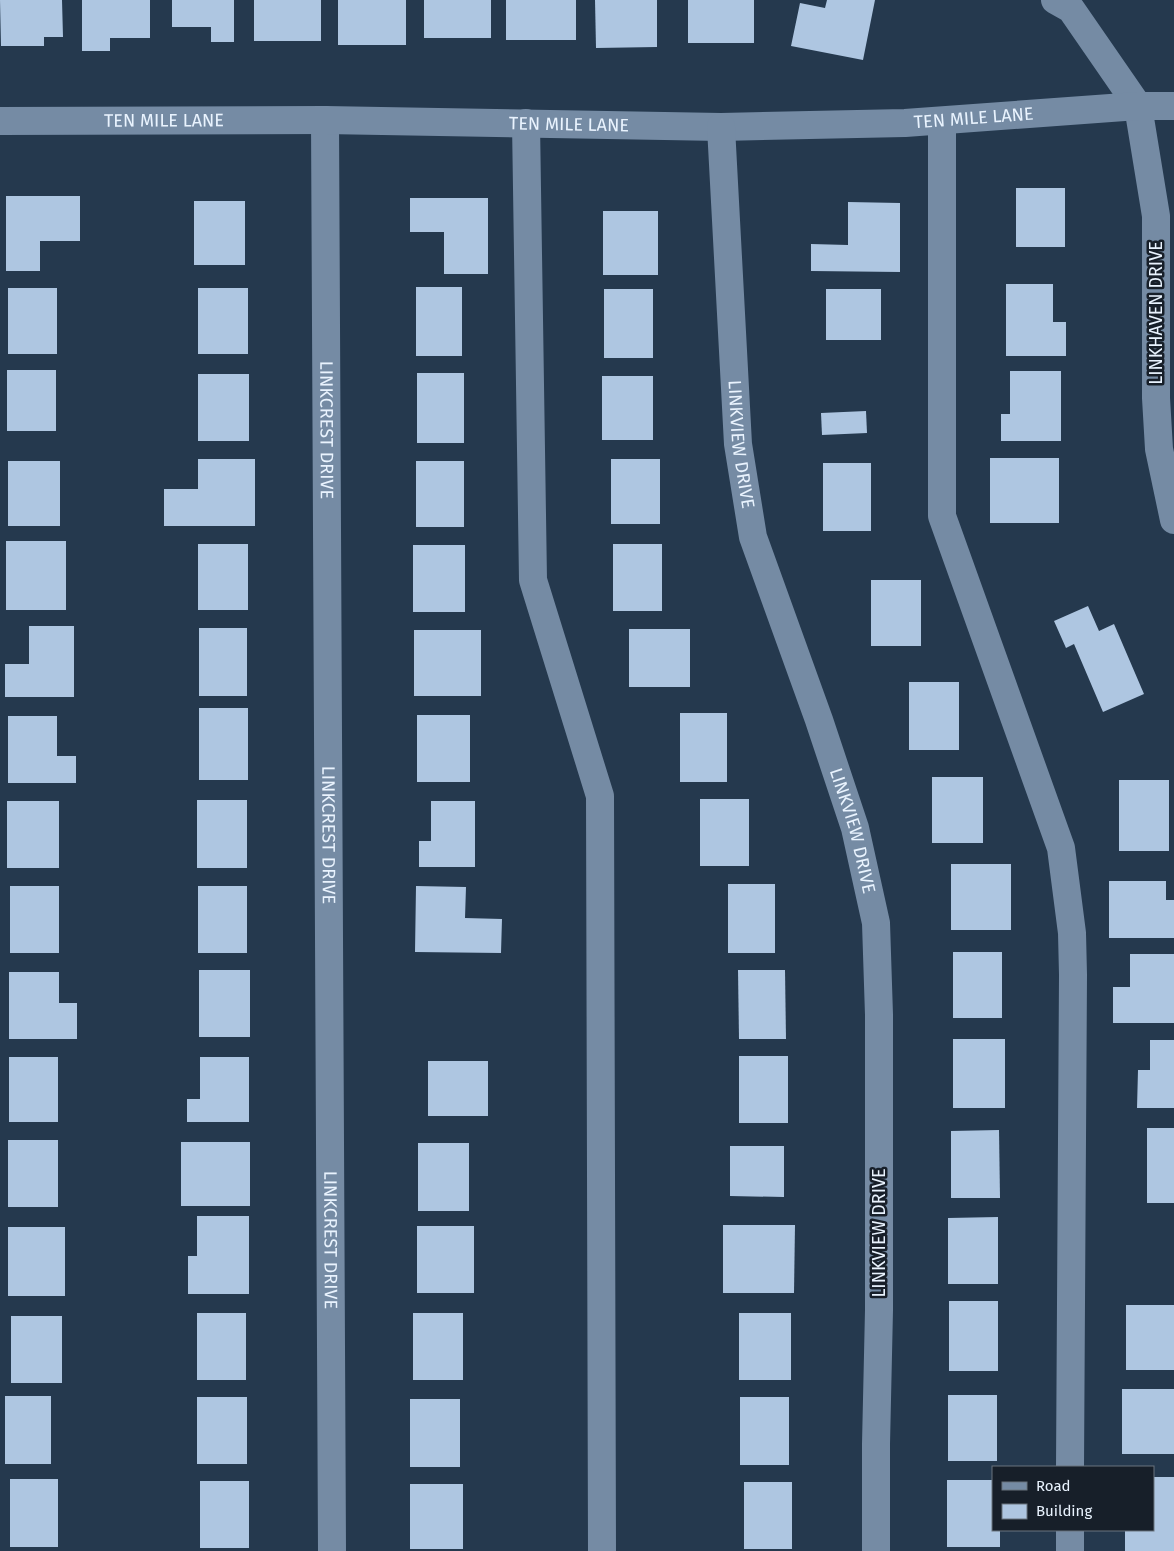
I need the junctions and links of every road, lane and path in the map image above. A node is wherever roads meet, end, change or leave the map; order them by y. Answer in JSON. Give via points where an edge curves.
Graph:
{"nodes":[{"id":1,"x":1056,"y":0,"type":"edge"},
{"id":2,"x":1138,"y":106,"type":"junction"},
{"id":3,"x":1174,"y":106,"type":"edge"},
{"id":4,"x":325,"y":120,"type":"junction"},
{"id":5,"x":942,"y":120,"type":"junction"},
{"id":6,"x":0,"y":121,"type":"edge"},
{"id":7,"x":526,"y":124,"type":"junction"},
{"id":8,"x":720,"y":127,"type":"junction"},
{"id":9,"x":1174,"y":520,"type":"edge"},
{"id":10,"x":1070,"y":1466,"type":"edge"},
{"id":11,"x":1070,"y":1531,"type":"edge"},
{"id":12,"x":332,"y":1551,"type":"edge"},
{"id":13,"x":602,"y":1551,"type":"edge"},
{"id":14,"x":876,"y":1551,"type":"edge"},
{"id":15,"x":1070,"y":1551,"type":"edge"}],
"edges":[{"from":1,"to":2,"type":"street","via":[[1071,9]]},
{"from":2,"to":3,"type":"street","name":"TEN MILE LANE"},
{"from":2,"to":5,"type":"street","name":"TEN MILE LANE"},
{"from":2,"to":9,"type":"street","name":"LINKHAVEN DRIVE","via":[[1156,216],[1159,449]]},
{"from":4,"to":6,"type":"street","name":"TEN MILE LANE"},
{"from":4,"to":7,"type":"street","name":"TEN MILE LANE"},
{"from":4,"to":12,"type":"street","name":"LINKCREST DRIVE"},
{"from":5,"to":8,"type":"street","name":"TEN MILE LANE","via":[[905,124]]},
{"from":5,"to":10,"type":"street","via":[[942,516],[1061,848],[1072,933]]},
{"from":7,"to":8,"type":"street","name":"TEN MILE LANE"},
{"from":7,"to":13,"type":"street","via":[[533,580],[600,796]]},
{"from":8,"to":14,"type":"street","name":"LINKVIEW DRIVE","via":[[738,444],[753,537],[855,828],[876,924],[879,1015]]},
{"from":11,"to":15,"type":"street"}]}
